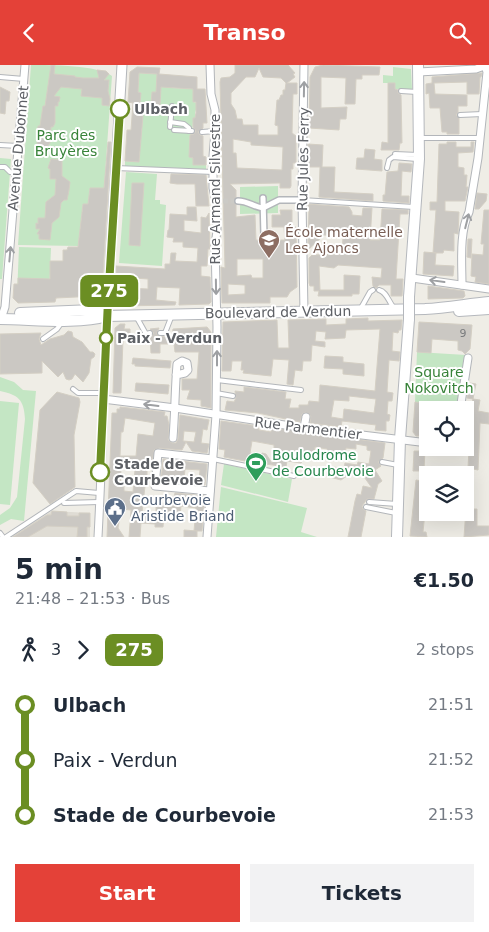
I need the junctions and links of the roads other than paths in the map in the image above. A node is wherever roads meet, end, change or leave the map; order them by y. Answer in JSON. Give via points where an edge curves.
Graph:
{"nodes":[{"id":1,"x":25,"y":65,"type":"edge"},
{"id":2,"x":122,"y":65,"type":"edge"},
{"id":3,"x":210,"y":65,"type":"edge"},
{"id":4,"x":304,"y":65,"type":"edge"},
{"id":5,"x":486,"y":66,"type":"edge"},
{"id":6,"x":418,"y":69,"type":"edge"},
{"id":7,"x":0,"y":77,"type":"edge"},
{"id":8,"x":24,"y":79,"type":"junction"},
{"id":9,"x":401,"y":91,"type":"dead end"},
{"id":10,"x":418,"y":92,"type":"junction"},
{"id":11,"x":172,"y":107,"type":"dead end"},
{"id":12,"x":482,"y":114,"type":"junction"},
{"id":13,"x":460,"y":115,"type":"dead end"},
{"id":14,"x":174,"y":130,"type":"dead end"},
{"id":15,"x":215,"y":131,"type":"junction"},
{"id":16,"x":202,"y":132,"type":"dead end"},
{"id":17,"x":419,"y":138,"type":"junction"},
{"id":18,"x":480,"y":138,"type":"junction"},
{"id":19,"x":0,"y":145,"type":"edge"},
{"id":20,"x":18,"y":146,"type":"junction"},
{"id":21,"x":395,"y":154,"type":"dead end"},
{"id":22,"x":419,"y":157,"type":"junction"},
{"id":23,"x":0,"y":167,"type":"edge"},
{"id":24,"x":116,"y":168,"type":"junction"},
{"id":25,"x":387,"y":168,"type":"dead end"},
{"id":26,"x":213,"y":172,"type":"junction"},
{"id":27,"x":16,"y":173,"type":"junction"},
{"id":28,"x":264,"y":198,"type":"dead end"},
{"id":29,"x":238,"y":201,"type":"tunnel mouth"},
{"id":30,"x":302,"y":201,"type":"junction"},
{"id":31,"x":416,"y":207,"type":"junction"},
{"id":32,"x":264,"y":208,"type":"junction"},
{"id":33,"x":264,"y":236,"type":"dead end"},
{"id":34,"x":412,"y":278,"type":"junction"},
{"id":35,"x":462,"y":285,"type":"junction"},
{"id":36,"x":489,"y":289,"type":"edge"},
{"id":37,"x":373,"y":290,"type":"dead end"},
{"id":38,"x":379,"y":290,"type":"dead end"},
{"id":39,"x":489,"y":302,"type":"edge"},
{"id":40,"x":448,"y":308,"type":"junction"},
{"id":41,"x":395,"y":309,"type":"junction"},
{"id":42,"x":489,"y":309,"type":"edge"},
{"id":43,"x":359,"y":310,"type":"junction"},
{"id":44,"x":304,"y":312,"type":"junction"},
{"id":45,"x":216,"y":313,"type":"junction"},
{"id":46,"x":172,"y":315,"type":"junction"},
{"id":47,"x":1,"y":316,"type":"edge"},
{"id":48,"x":107,"y":316,"type":"junction"},
{"id":49,"x":136,"y":316,"type":"junction"},
{"id":50,"x":64,"y":320,"type":"junction"},
{"id":51,"x":150,"y":333,"type":"dead end"},
{"id":52,"x":160,"y":333,"type":"dead end"},
{"id":53,"x":43,"y":339,"type":"dead end"},
{"id":54,"x":468,"y":358,"type":"dead end"},
{"id":55,"x":176,"y":375,"type":"dead end"},
{"id":56,"x":217,"y":380,"type":"junction"},
{"id":57,"x":73,"y":389,"type":"dead end"},
{"id":58,"x":301,"y":390,"type":"dead end"},
{"id":59,"x":216,"y":393,"type":"junction"},
{"id":60,"x":233,"y":395,"type":"dead end"},
{"id":61,"x":103,"y":396,"type":"junction"},
{"id":62,"x":461,"y":401,"type":"edge"},
{"id":63,"x":175,"y":408,"type":"junction"},
{"id":64,"x":216,"y":415,"type":"junction"},
{"id":65,"x":306,"y":417,"type":"dead end"},
{"id":66,"x":304,"y":428,"type":"junction"},
{"id":67,"x":173,"y":437,"type":"dead end"},
{"id":68,"x":400,"y":439,"type":"junction"},
{"id":69,"x":419,"y":442,"type":"edge"},
{"id":70,"x":213,"y":459,"type":"junction"},
{"id":71,"x":382,"y":462,"type":"dead end"},
{"id":72,"x":398,"y":465,"type":"junction"},
{"id":73,"x":294,"y":476,"type":"dead end"},
{"id":74,"x":210,"y":491,"type":"junction"},
{"id":75,"x":100,"y":493,"type":"junction"},
{"id":76,"x":99,"y":502,"type":"junction"},
{"id":77,"x":369,"y":502,"type":"dead end"},
{"id":78,"x":64,"y":503,"type":"dead end"},
{"id":79,"x":366,"y":507,"type":"dead end"},
{"id":80,"x":399,"y":509,"type":"junction"},
{"id":81,"x":0,"y":533,"type":"edge"},
{"id":82,"x":5,"y":537,"type":"edge"},
{"id":83,"x":98,"y":537,"type":"edge"},
{"id":84,"x":206,"y":537,"type":"edge"},
{"id":85,"x":397,"y":537,"type":"edge"}],
"edges":[{"from":1,"to":8,"type":"street","name":"Avenue Dubonnet"},
{"from":2,"to":24,"type":"street"},
{"from":3,"to":15,"type":"street","name":"Rue Armand Silvestre"},
{"from":30,"to":4,"type":"street","name":"Rue Jules Ferry","one_way":true},
{"from":5,"to":6,"type":"street","via":[[476,69]]},
{"from":5,"to":12,"type":"street"},
{"from":6,"to":10,"type":"main road"},
{"from":7,"to":8,"type":"lane"},
{"from":8,"to":20,"type":"street","name":"Avenue Dubonnet"},
{"from":9,"to":10,"type":"lane"},
{"from":10,"to":17,"type":"main road"},
{"from":11,"to":14,"type":"lane","via":[[170,125],[184,124],[191,131]]},
{"from":12,"to":13,"type":"lane"},
{"from":12,"to":18,"type":"street"},
{"from":15,"to":16,"type":"lane"},
{"from":15,"to":26,"type":"street","name":"Rue Armand Silvestre"},
{"from":17,"to":18,"type":"lane"},
{"from":17,"to":22,"type":"main road"},
{"from":35,"to":18,"type":"street","one_way":true,"via":[[466,219]]},
{"from":19,"to":20,"type":"lane"},
{"from":20,"to":27,"type":"street","name":"Avenue Dubonnet"},
{"from":21,"to":22,"type":"lane"},
{"from":22,"to":25,"type":"lane","via":[[393,157]]},
{"from":22,"to":31,"type":"main road"},
{"from":23,"to":27,"type":"lane"},
{"from":24,"to":26,"type":"lane"},
{"from":24,"to":48,"type":"street"},
{"from":26,"to":45,"type":"street","name":"Rue Armand Silvestre","one_way":true,"via":[[213,188],[220,201],[215,245]]},
{"from":47,"to":27,"type":"street","name":"Avenue Dubonnet","one_way":true},
{"from":28,"to":32,"type":"street"},
{"from":29,"to":32,"type":"street"},
{"from":30,"to":31,"type":"lane"},
{"from":30,"to":32,"type":"street","via":[[279,200]]},
{"from":30,"to":44,"type":"street","name":"Rue Jules Ferry"},
{"from":31,"to":34,"type":"main road"},
{"from":32,"to":33,"type":"street"},
{"from":35,"to":34,"type":"street","one_way":true},
{"from":34,"to":68,"type":"main road","bridge":true},
{"from":35,"to":36,"type":"street"},
{"from":37,"to":43,"type":"lane"},
{"from":38,"to":41,"type":"lane","via":[[386,294]]},
{"from":39,"to":40,"type":"main road","name":"Boulevard de Verdun"},
{"from":40,"to":41,"type":"main road","name":"Boulevard de Verdun"},
{"from":40,"to":42,"type":"main road","name":"Boulevard de Verdun","via":[[457,311]]},
{"from":41,"to":43,"type":"main road","name":"Boulevard de Verdun"},
{"from":43,"to":44,"type":"main road","name":"Boulevard de Verdun"},
{"from":44,"to":45,"type":"main road","name":"Boulevard de Verdun"},
{"from":45,"to":46,"type":"main road","name":"Boulevard de Verdun"},
{"from":56,"to":45,"type":"street","name":"Rue Armand Silvestre","one_way":true},
{"from":46,"to":49,"type":"main road","name":"Boulevard de Verdun"},
{"from":46,"to":52,"type":"lane","via":[[166,333]]},
{"from":47,"to":48,"type":"main road","name":"Boulevard de Verdun","via":[[93,309]]},
{"from":47,"to":50,"type":"main road","name":"Boulevard de Verdun"},
{"from":48,"to":49,"type":"main road","name":"Boulevard de Verdun"},
{"from":48,"to":50,"type":"main road","name":"Boulevard de Verdun"},
{"from":48,"to":61,"type":"street"},
{"from":49,"to":51,"type":"lane","via":[[146,333]]},
{"from":50,"to":53,"type":"lane"},
{"from":54,"to":62,"type":"street"},
{"from":55,"to":63,"type":"street"},
{"from":56,"to":58,"type":"lane"},
{"from":56,"to":59,"type":"street","name":"Rue Armand Silvestre"},
{"from":57,"to":61,"type":"lane"},
{"from":59,"to":60,"type":"lane"},
{"from":59,"to":64,"type":"street","name":"Rue Armand Silvestre"},
{"from":63,"to":61,"type":"street","name":"Rue Parmentier","one_way":true},
{"from":61,"to":75,"type":"street"},
{"from":63,"to":64,"type":"street","name":"Rue Parmentier"},
{"from":63,"to":67,"type":"street"},
{"from":64,"to":66,"type":"street","name":"Rue Parmentier"},
{"from":64,"to":70,"type":"street","name":"Rue Armand Silvestre"},
{"from":65,"to":66,"type":"street"},
{"from":66,"to":68,"type":"street","name":"Rue Parmentier"},
{"from":68,"to":69,"type":"street","name":"Rue Parmentier"},
{"from":68,"to":72,"type":"main road"},
{"from":70,"to":73,"type":"lane"},
{"from":70,"to":74,"type":"street","name":"Rue Armand Silvestre"},
{"from":70,"to":74,"type":"street","via":[[158,453],[155,486]]},
{"from":71,"to":72,"type":"lane"},
{"from":72,"to":80,"type":"main road"},
{"from":74,"to":84,"type":"street","name":"Rue Armand Silvestre"},
{"from":75,"to":76,"type":"street"},
{"from":75,"to":82,"type":"lane","via":[[76,491]]},
{"from":76,"to":78,"type":"lane"},
{"from":76,"to":83,"type":"street"},
{"from":77,"to":80,"type":"lane"},
{"from":79,"to":80,"type":"lane"},
{"from":80,"to":85,"type":"main road"},
{"from":81,"to":82,"type":"lane"}]}
